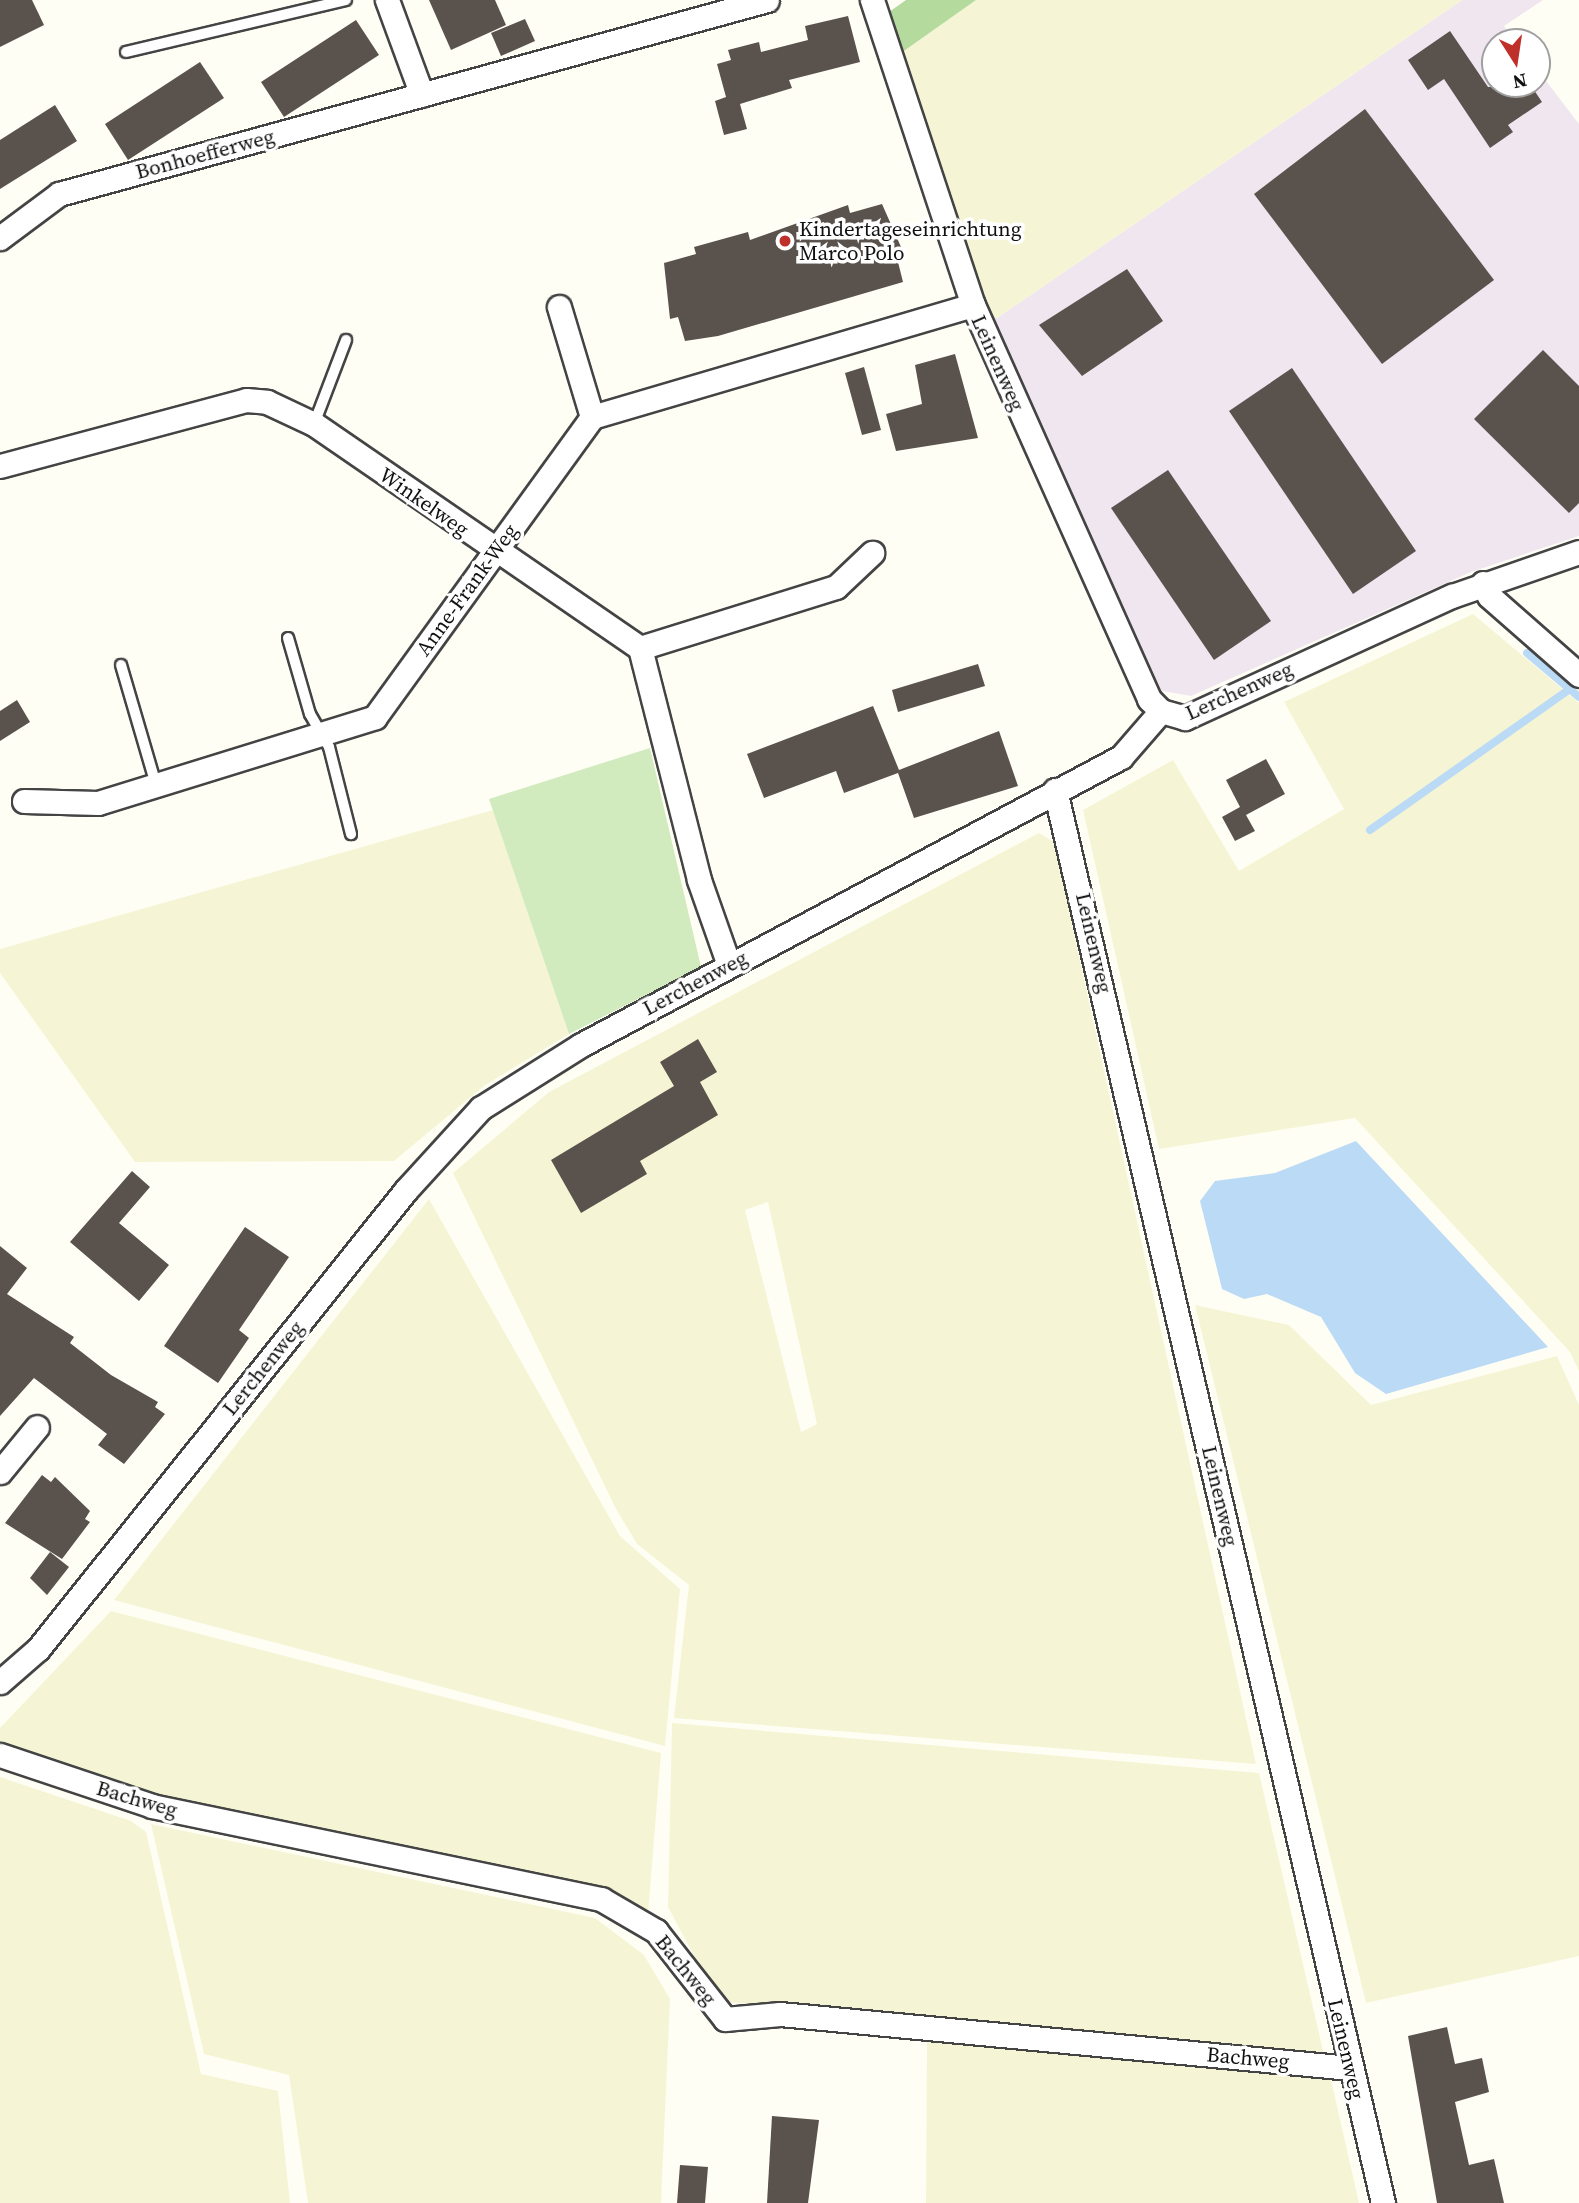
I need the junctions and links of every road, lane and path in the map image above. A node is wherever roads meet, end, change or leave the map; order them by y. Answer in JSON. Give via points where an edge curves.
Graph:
{"nodes":[{"id":1,"x":346,"y":0,"type":"edge"},
{"id":2,"x":387,"y":0,"type":"edge"},
{"id":3,"x":767,"y":0,"type":"edge"},
{"id":4,"x":872,"y":0,"type":"edge"},
{"id":5,"x":125,"y":52,"type":"dead end"},
{"id":6,"x":422,"y":95,"type":"junction"},
{"id":7,"x":0,"y":238,"type":"edge"},
{"id":8,"x":973,"y":305,"type":"junction"},
{"id":9,"x":559,"y":307,"type":"dead end"},
{"id":10,"x":346,"y":340,"type":"dead end"},
{"id":11,"x":592,"y":417,"type":"junction"},
{"id":12,"x":314,"y":424,"type":"junction"},
{"id":13,"x":0,"y":466,"type":"edge"},
{"id":14,"x":1579,"y":552,"type":"edge"},
{"id":15,"x":495,"y":553,"type":"junction"},
{"id":16,"x":872,"y":553,"type":"dead end"},
{"id":17,"x":1483,"y":583,"type":"junction"},
{"id":18,"x":288,"y":638,"type":"dead end"},
{"id":19,"x":640,"y":648,"type":"junction"},
{"id":20,"x":121,"y":665,"type":"dead end"},
{"id":21,"x":1579,"y":676,"type":"edge"},
{"id":22,"x":1161,"y":711,"type":"junction"},
{"id":23,"x":321,"y":734,"type":"junction"},
{"id":24,"x":156,"y":785,"type":"junction"},
{"id":25,"x":1055,"y":790,"type":"junction"},
{"id":26,"x":24,"y":801,"type":"dead end"},
{"id":27,"x":351,"y":834,"type":"dead end"},
{"id":28,"x":729,"y":965,"type":"junction"},
{"id":29,"x":37,"y":1427,"type":"dead end"},
{"id":30,"x":0,"y":1472,"type":"edge"},
{"id":31,"x":0,"y":1682,"type":"edge"},
{"id":32,"x":0,"y":1755,"type":"edge"},
{"id":33,"x":1350,"y":2068,"type":"junction"},
{"id":34,"x":1383,"y":2203,"type":"edge"}],
"edges":[{"from":1,"to":5,"type":"lane"},
{"from":2,"to":6,"type":"street"},
{"from":3,"to":6,"type":"street","name":"Bonhoefferweg"},
{"from":4,"to":8,"type":"street","name":"Leinenweg"},
{"from":6,"to":7,"type":"street","name":"Bonhoefferweg","via":[[59,194]]},
{"from":8,"to":11,"type":"street"},
{"from":8,"to":22,"type":"street","name":"Leinenweg","via":[[1149,699]]},
{"from":9,"to":11,"type":"street"},
{"from":10,"to":12,"type":"lane"},
{"from":11,"to":15,"type":"street","name":"Anne-Frank-Weg"},
{"from":12,"to":13,"type":"street","name":"Winkelweg","via":[[246,400]]},
{"from":12,"to":15,"type":"street","name":"Winkelweg"},
{"from":14,"to":17,"type":"street","name":"Lerchenweg"},
{"from":15,"to":19,"type":"street","name":"Winkelweg"},
{"from":15,"to":23,"type":"street","name":"Anne-Frank-Weg","via":[[375,717]]},
{"from":16,"to":19,"type":"street","via":[[836,587]]},
{"from":17,"to":21,"type":"street","via":[[1489,596]]},
{"from":17,"to":22,"type":"street","name":"Lerchenweg","via":[[1185,718]]},
{"from":18,"to":23,"type":"lane"},
{"from":19,"to":28,"type":"street","via":[[699,880]]},
{"from":20,"to":24,"type":"lane"},
{"from":22,"to":25,"type":"street","name":"Lerchenweg","via":[[1121,757]]},
{"from":23,"to":24,"type":"street","name":"Anne-Frank-Weg"},
{"from":23,"to":27,"type":"lane"},
{"from":24,"to":26,"type":"street","name":"Anne-Frank-Weg","via":[[98,803]]},
{"from":25,"to":28,"type":"street","name":"Lerchenweg"},
{"from":25,"to":33,"type":"street","name":"Leinenweg"},
{"from":28,"to":31,"type":"street","name":"Lerchenweg","via":[[580,1045],[481,1108],[406,1189],[38,1649]]},
{"from":29,"to":30,"type":"street"},
{"from":32,"to":33,"type":"street","name":"Bachweg","via":[[152,1806],[601,1899],[656,1931],[725,2019],[780,2014]]},
{"from":33,"to":34,"type":"street","name":"Leinenweg"}]}
